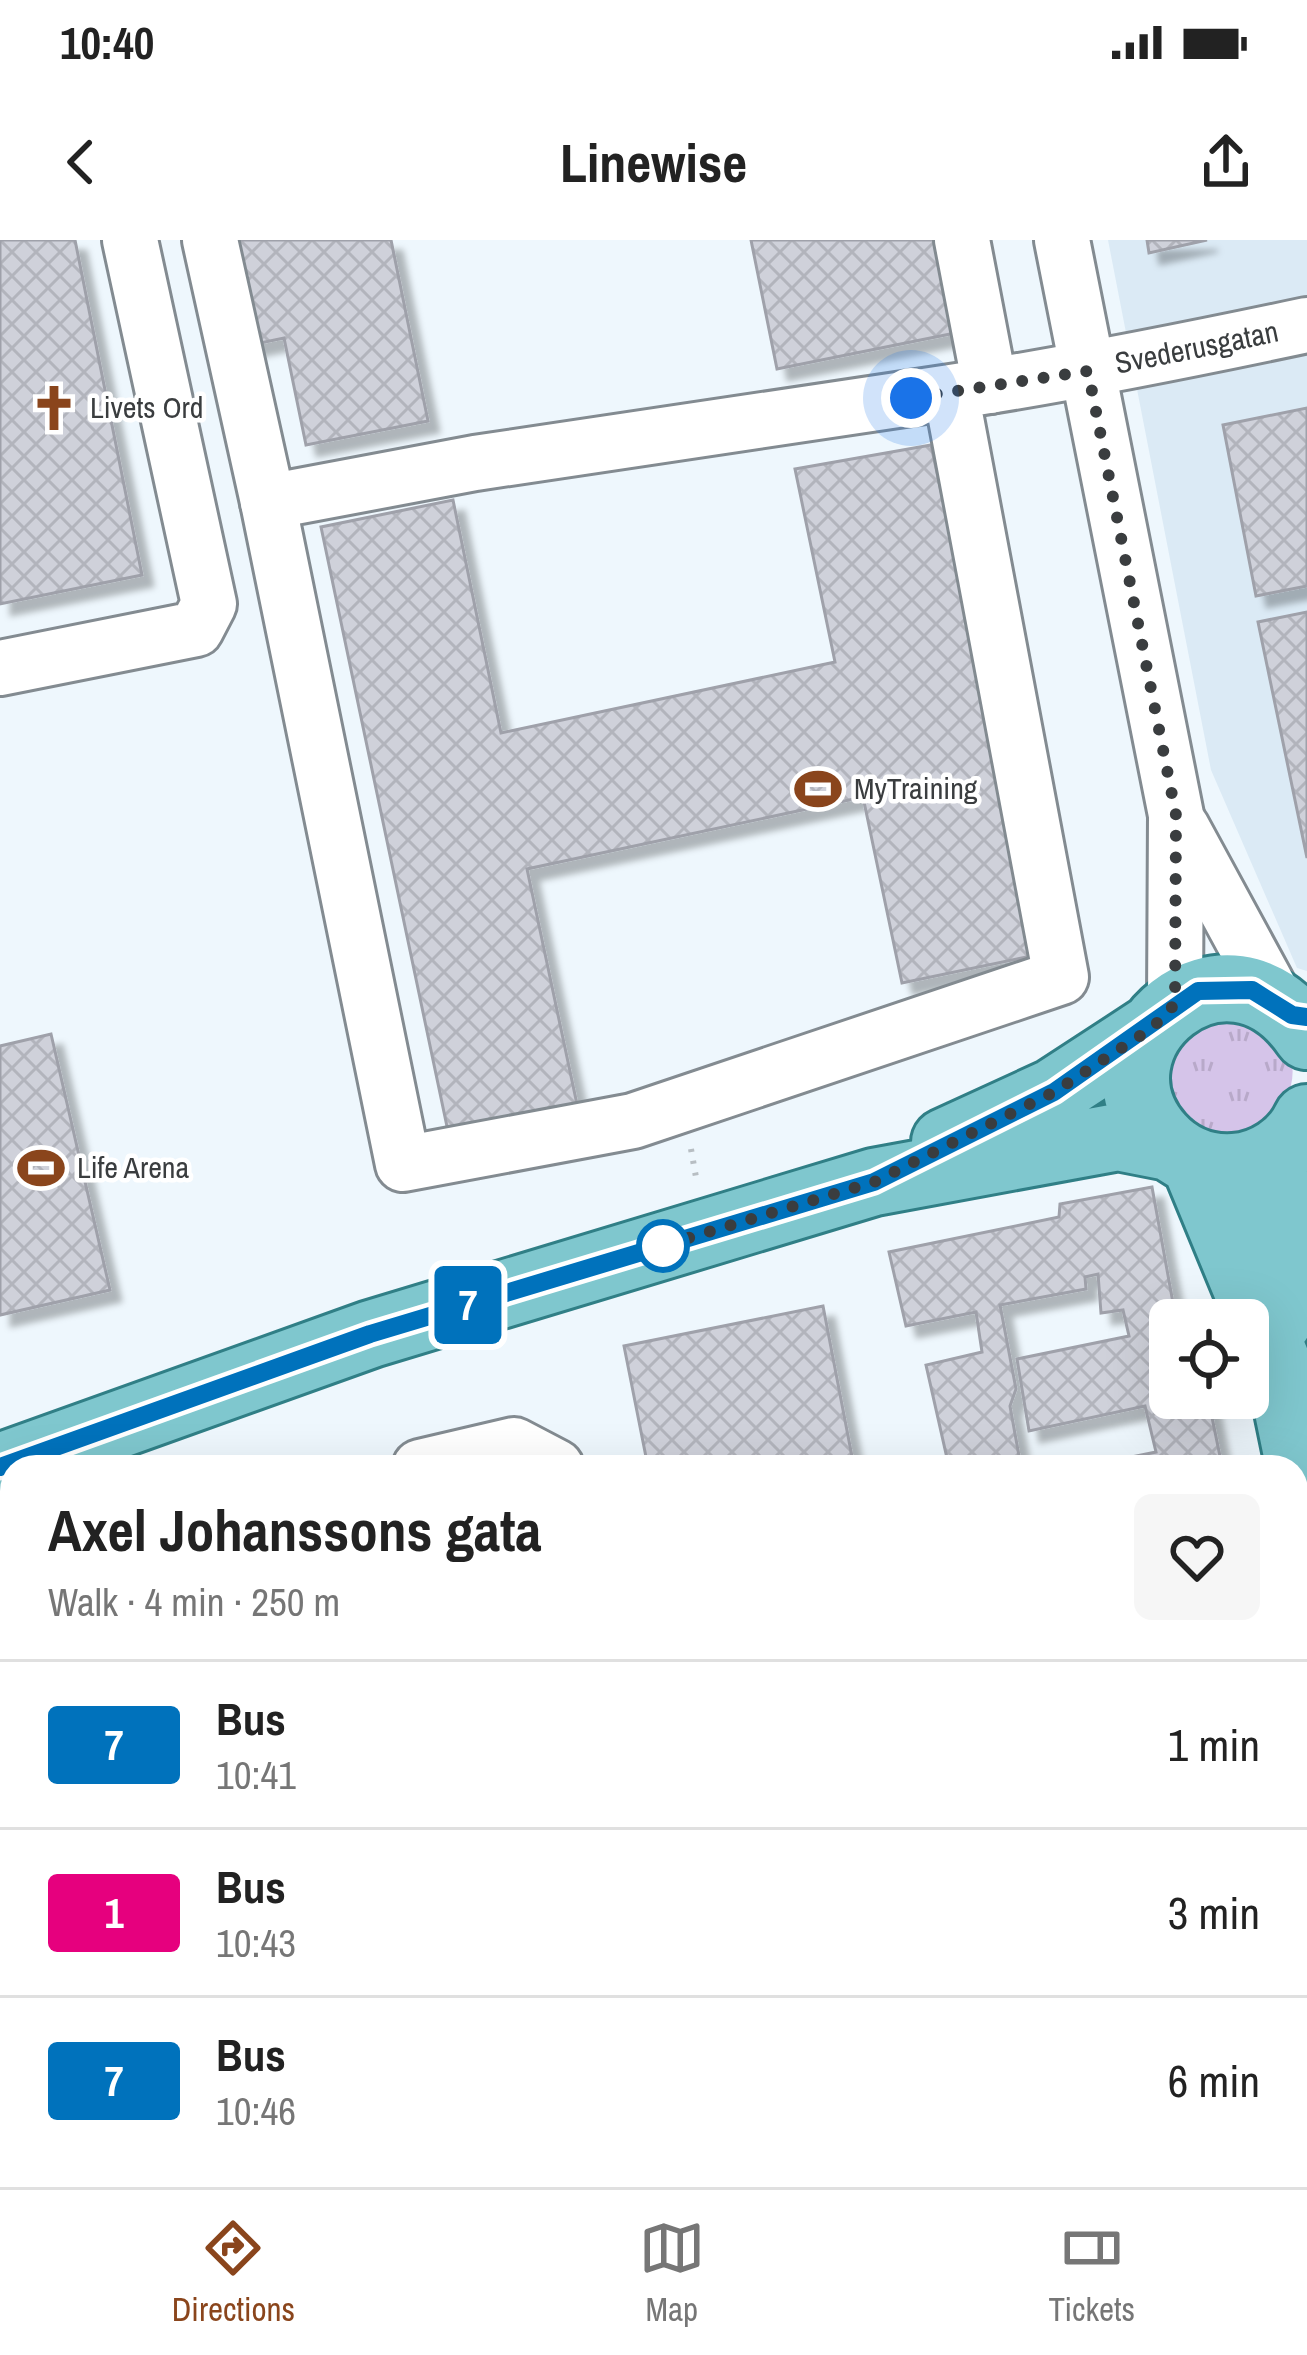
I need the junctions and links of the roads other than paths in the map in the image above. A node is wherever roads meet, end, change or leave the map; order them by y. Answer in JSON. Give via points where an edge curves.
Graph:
{"nodes":[{"id":1,"x":130,"y":240,"type":"edge"},
{"id":2,"x":210,"y":240,"type":"edge"},
{"id":3,"x":962,"y":240,"type":"edge"},
{"id":4,"x":1061,"y":240,"type":"edge"},
{"id":5,"x":1307,"y":325,"type":"edge"},
{"id":6,"x":1088,"y":371,"type":"junction"},
{"id":7,"x":970,"y":389,"type":"junction"},
{"id":8,"x":268,"y":502,"type":"junction"},
{"id":9,"x":0,"y":668,"type":"edge"},
{"id":10,"x":1176,"y":815,"type":"junction"},
{"id":11,"x":1163,"y":1016,"type":"junction"},
{"id":12,"x":1296,"y":1017,"type":"edge"},
{"id":13,"x":1302,"y":1128,"type":"edge"},
{"id":14,"x":1182,"y":1154,"type":"junction"},
{"id":15,"x":874,"y":1182,"type":"junction"},
{"id":16,"x":1279,"y":1367,"type":"junction"},
{"id":17,"x":33,"y":1455,"type":"edge"},
{"id":18,"x":471,"y":1455,"type":"edge"},
{"id":19,"x":533,"y":1455,"type":"edge"},
{"id":20,"x":1297,"y":1455,"type":"edge"}],
"edges":[{"from":1,"to":9,"type":"street","via":[[209,604],[196,629]]},
{"from":2,"to":8,"type":"street"},
{"from":3,"to":7,"type":"street"},
{"from":4,"to":6,"type":"street"},
{"from":5,"to":6,"type":"street","name":"Svederusgatan"},
{"from":6,"to":7,"type":"street","name":"Svederusgatan"},
{"from":6,"to":10,"type":"street"},
{"from":7,"to":8,"type":"street","name":"Svederusgatan"},
{"from":7,"to":8,"type":"street","via":[[1060,977],[633,1121],[403,1164]]},
{"from":10,"to":11,"type":"street"},
{"from":10,"to":12,"type":"street"},
{"from":11,"to":12,"type":"main road","via":[[1198,991],[1225,987]]},
{"from":11,"to":14,"type":"main road","via":[[1137,1077],[1152,1127]]},
{"from":11,"to":15,"type":"main road","via":[[1054,1092]]},
{"from":13,"to":14,"type":"main road","via":[[1246,1166]]},
{"from":13,"to":16,"type":"main road","via":[[1275,1181]]},
{"from":14,"to":15,"type":"main road","via":[[1118,1137]]},
{"from":14,"to":16,"type":"main road"},
{"from":15,"to":17,"type":"main road","via":[[370,1334]]},
{"from":16,"to":20,"type":"main road"},
{"from":18,"to":19,"type":"street","via":[[514,1445]]}]}
